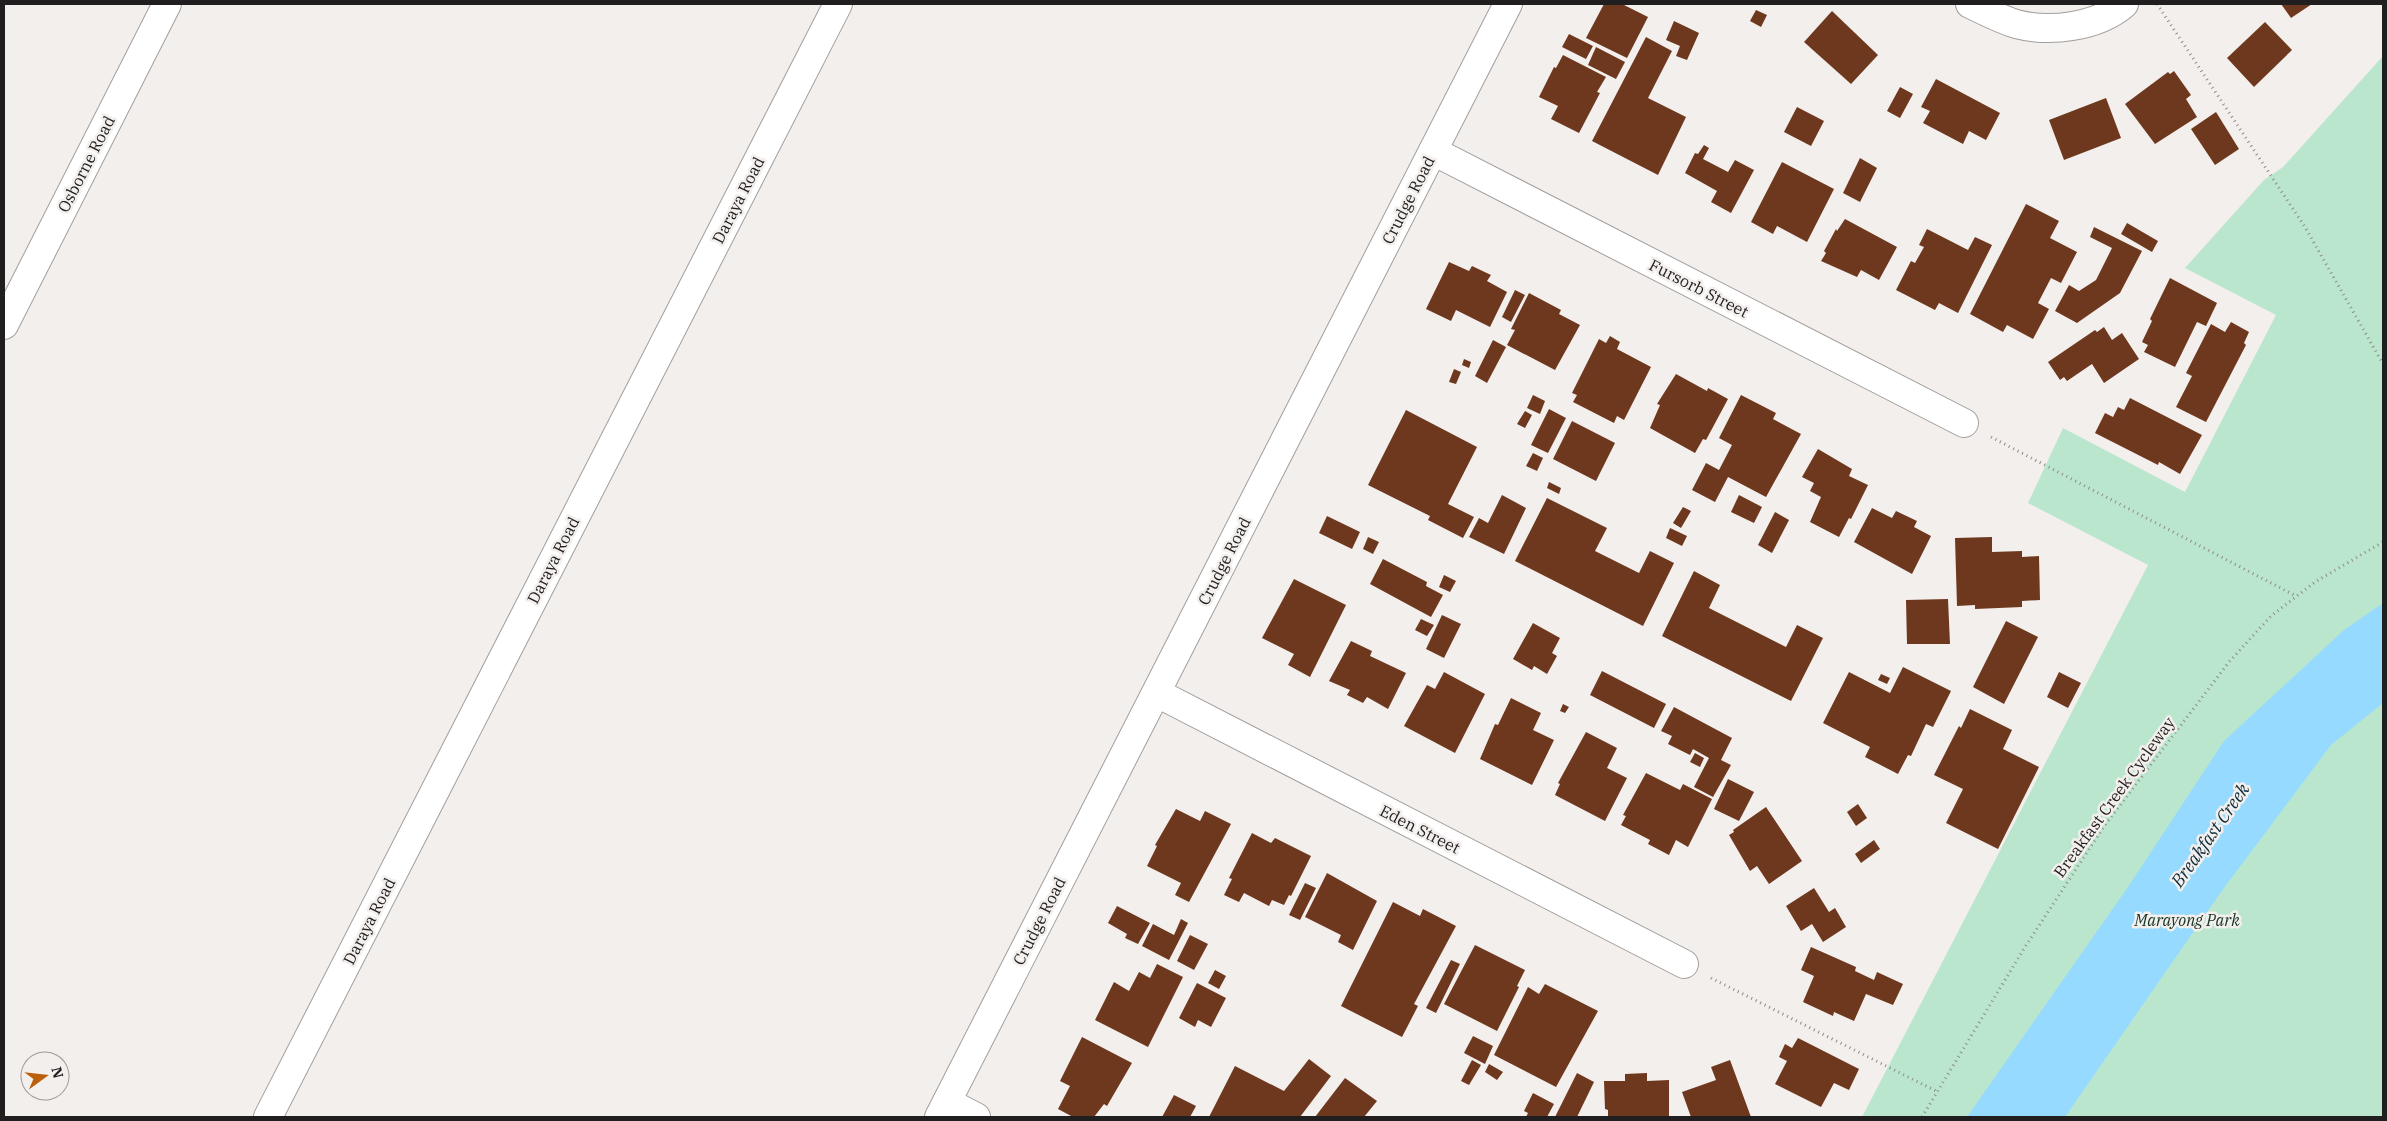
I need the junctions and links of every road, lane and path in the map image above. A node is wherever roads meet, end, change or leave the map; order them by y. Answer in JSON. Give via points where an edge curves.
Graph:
{"nodes":[{"id":1,"x":167,"y":4,"type":"edge"},
{"id":2,"x":838,"y":4,"type":"edge"},
{"id":3,"x":1508,"y":4,"type":"edge"},
{"id":4,"x":1970,"y":4,"type":"edge"},
{"id":5,"x":2124,"y":4,"type":"edge"},
{"id":6,"x":2157,"y":4,"type":"edge"},
{"id":7,"x":1433,"y":151,"type":"junction"},
{"id":8,"x":4,"y":324,"type":"edge"},
{"id":9,"x":2383,"y":364,"type":"edge"},
{"id":10,"x":1964,"y":423,"type":"joint"},
{"id":11,"x":2383,"y":542,"type":"edge"},
{"id":12,"x":2297,"y":596,"type":"junction"},
{"id":13,"x":1156,"y":693,"type":"junction"},
{"id":14,"x":1684,"y":964,"type":"joint"},
{"id":15,"x":1936,"y":1091,"type":"junction"},
{"id":16,"x":943,"y":1110,"type":"edge"},
{"id":17,"x":268,"y":1117,"type":"edge"},
{"id":18,"x":976,"y":1117,"type":"edge"},
{"id":19,"x":1922,"y":1117,"type":"edge"}],
"edges":[{"from":1,"to":8,"type":"street","name":"Osborne Road"},
{"from":2,"to":17,"type":"street","name":"Daraya Road"},
{"from":3,"to":7,"type":"street","name":"Crudge Road"},
{"from":4,"to":5,"type":"street","via":[[2017,24],[2048,27],[2085,24],[2116,11]]},
{"from":6,"to":9,"type":"path","via":[[2305,227]]},
{"from":7,"to":10,"type":"street","name":"Fursorb Street"},
{"from":7,"to":13,"type":"street","name":"Crudge Road"},
{"from":10,"to":12,"type":"path"},
{"from":11,"to":12,"type":"path","name":"Breakfast Creek Cycleway"},
{"from":12,"to":15,"type":"path","name":"Breakfast Creek Cycleway","via":[[2270,616],[2229,662],[2105,825]]},
{"from":13,"to":14,"type":"street","name":"Eden Street"},
{"from":13,"to":16,"type":"street","name":"Crudge Road"},
{"from":14,"to":15,"type":"path"},
{"from":15,"to":19,"type":"path","name":"Breakfast Creek Cycleway"},
{"from":16,"to":18,"type":"street"}]}
